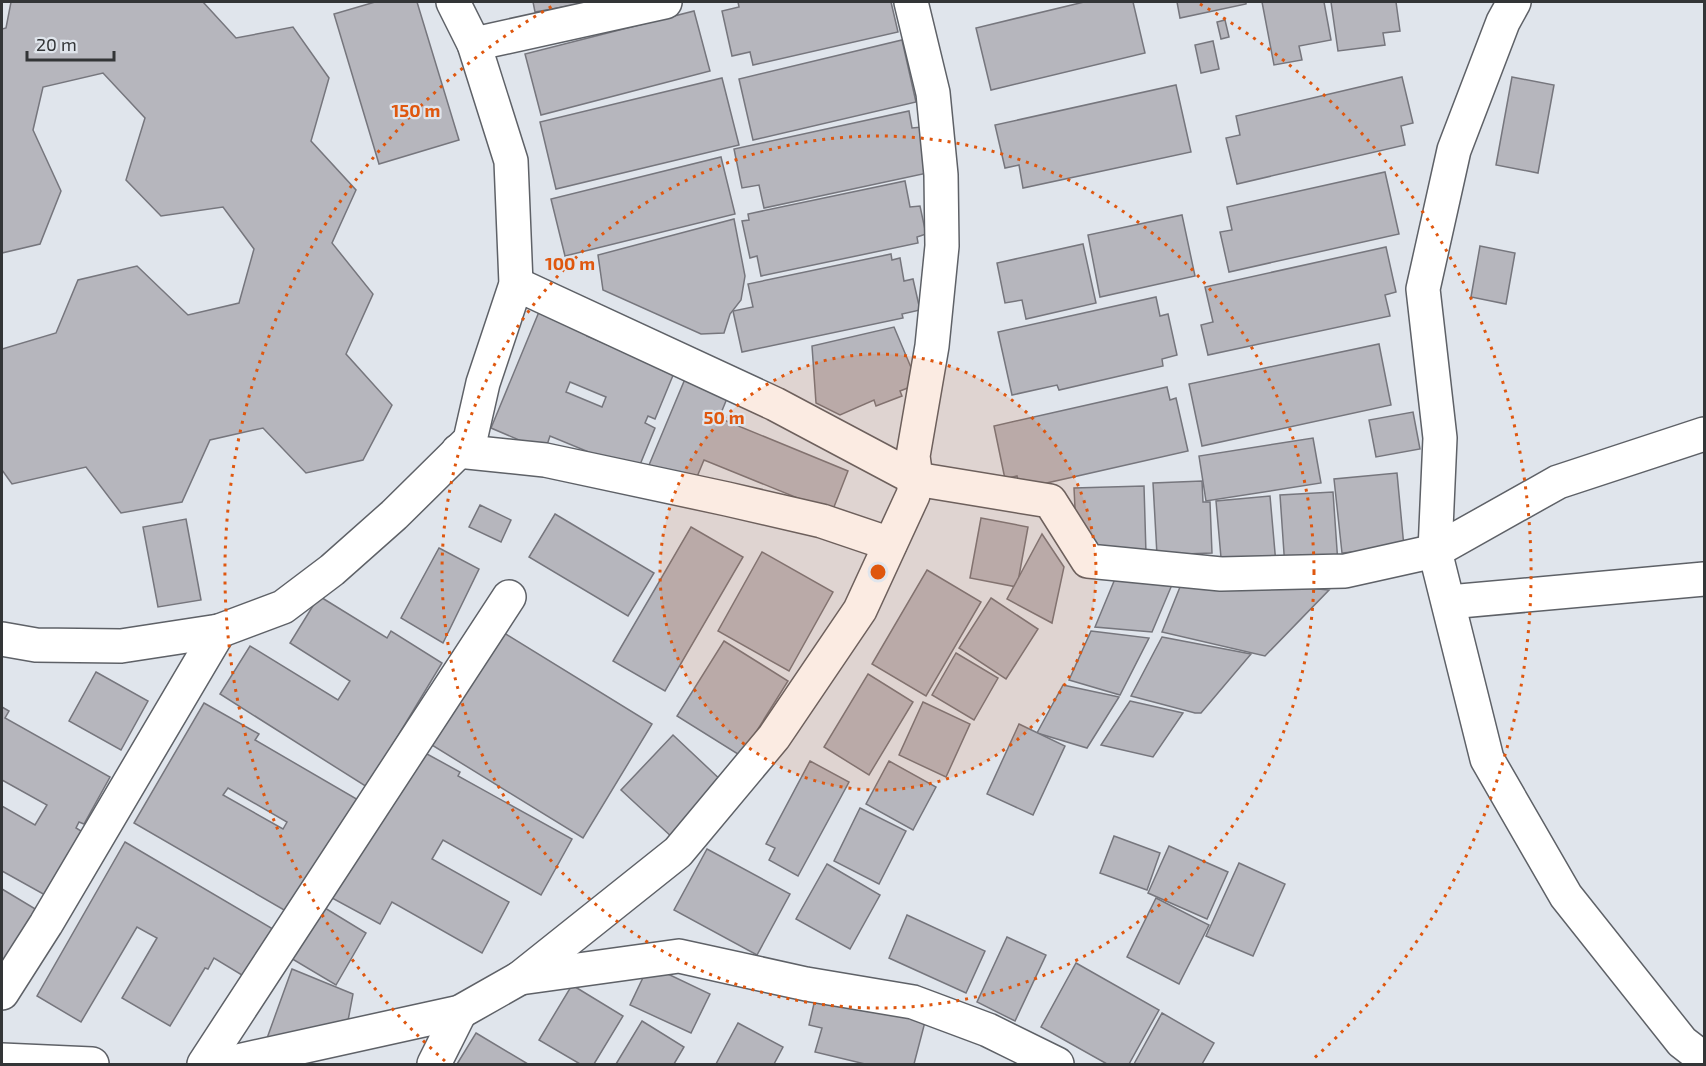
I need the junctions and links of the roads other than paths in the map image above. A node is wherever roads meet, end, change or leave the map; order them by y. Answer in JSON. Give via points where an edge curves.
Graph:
{"nodes":[{"id":1,"x":453,"y":2,"type":"edge"},
{"id":2,"x":665,"y":2,"type":"edge"},
{"id":3,"x":911,"y":2,"type":"edge"},
{"id":4,"x":1514,"y":2,"type":"edge"},
{"id":5,"x":474,"y":44,"type":"junction"},
{"id":6,"x":516,"y":284,"type":"junction"},
{"id":7,"x":1704,"y":434,"type":"edge"},
{"id":8,"x":458,"y":451,"type":"junction"},
{"id":9,"x":916,"y":480,"type":"junction"},
{"id":10,"x":890,"y":544,"type":"junction"},
{"id":11,"x":1435,"y":551,"type":"junction"},
{"id":12,"x":1704,"y":579,"type":"edge"},
{"id":13,"x":509,"y":597,"type":"dead end"},
{"id":14,"x":1449,"y":602,"type":"junction"},
{"id":15,"x":219,"y":631,"type":"junction"},
{"id":16,"x":2,"y":639,"type":"edge"},
{"id":17,"x":520,"y":978,"type":"junction"},
{"id":18,"x":2,"y":993,"type":"edge"},
{"id":19,"x":460,"y":1011,"type":"junction"},
{"id":20,"x":1704,"y":1059,"type":"edge"},
{"id":21,"x":2,"y":1060,"type":"edge"},
{"id":22,"x":92,"y":1065,"type":"edge"},
{"id":23,"x":204,"y":1065,"type":"edge"},
{"id":24,"x":224,"y":1065,"type":"edge"},
{"id":25,"x":434,"y":1065,"type":"edge"},
{"id":26,"x":1057,"y":1065,"type":"edge"}],
"edges":[{"from":1,"to":5,"type":"street"},
{"from":2,"to":5,"type":"street"},
{"from":3,"to":9,"type":"street","via":[[933,93],[941,175],[942,246],[932,346],[913,456]]},
{"from":4,"to":11,"type":"street","via":[[1454,150],[1423,289],[1440,438]]},
{"from":5,"to":6,"type":"street","via":[[511,161]]},
{"from":6,"to":8,"type":"street","via":[[483,383],[470,440]]},
{"from":6,"to":9,"type":"street","via":[[775,404]]},
{"from":7,"to":11,"type":"street","via":[[1558,482]]},
{"from":8,"to":10,"type":"street","via":[[545,460],[822,522]]},
{"from":8,"to":15,"type":"street","via":[[394,515],[323,577],[283,607]]},
{"from":9,"to":10,"type":"street"},
{"from":9,"to":11,"type":"street","via":[[1050,501],[1088,561],[1221,574],[1345,571]]},
{"from":10,"to":17,"type":"street","via":[[860,610],[774,737],[678,852]]},
{"from":11,"to":14,"type":"street"},
{"from":12,"to":14,"type":"street"},
{"from":13,"to":23,"type":"street"},
{"from":14,"to":20,"type":"street","via":[[1487,759],[1566,896],[1682,1042]]},
{"from":15,"to":16,"type":"street","via":[[121,646],[36,645]]},
{"from":15,"to":18,"type":"street"},
{"from":17,"to":19,"type":"street"},
{"from":17,"to":26,"type":"street","via":[[679,956],[913,1002],[988,1030]]},
{"from":19,"to":24,"type":"street"},
{"from":19,"to":25,"type":"street"},
{"from":21,"to":22,"type":"street"}]}
